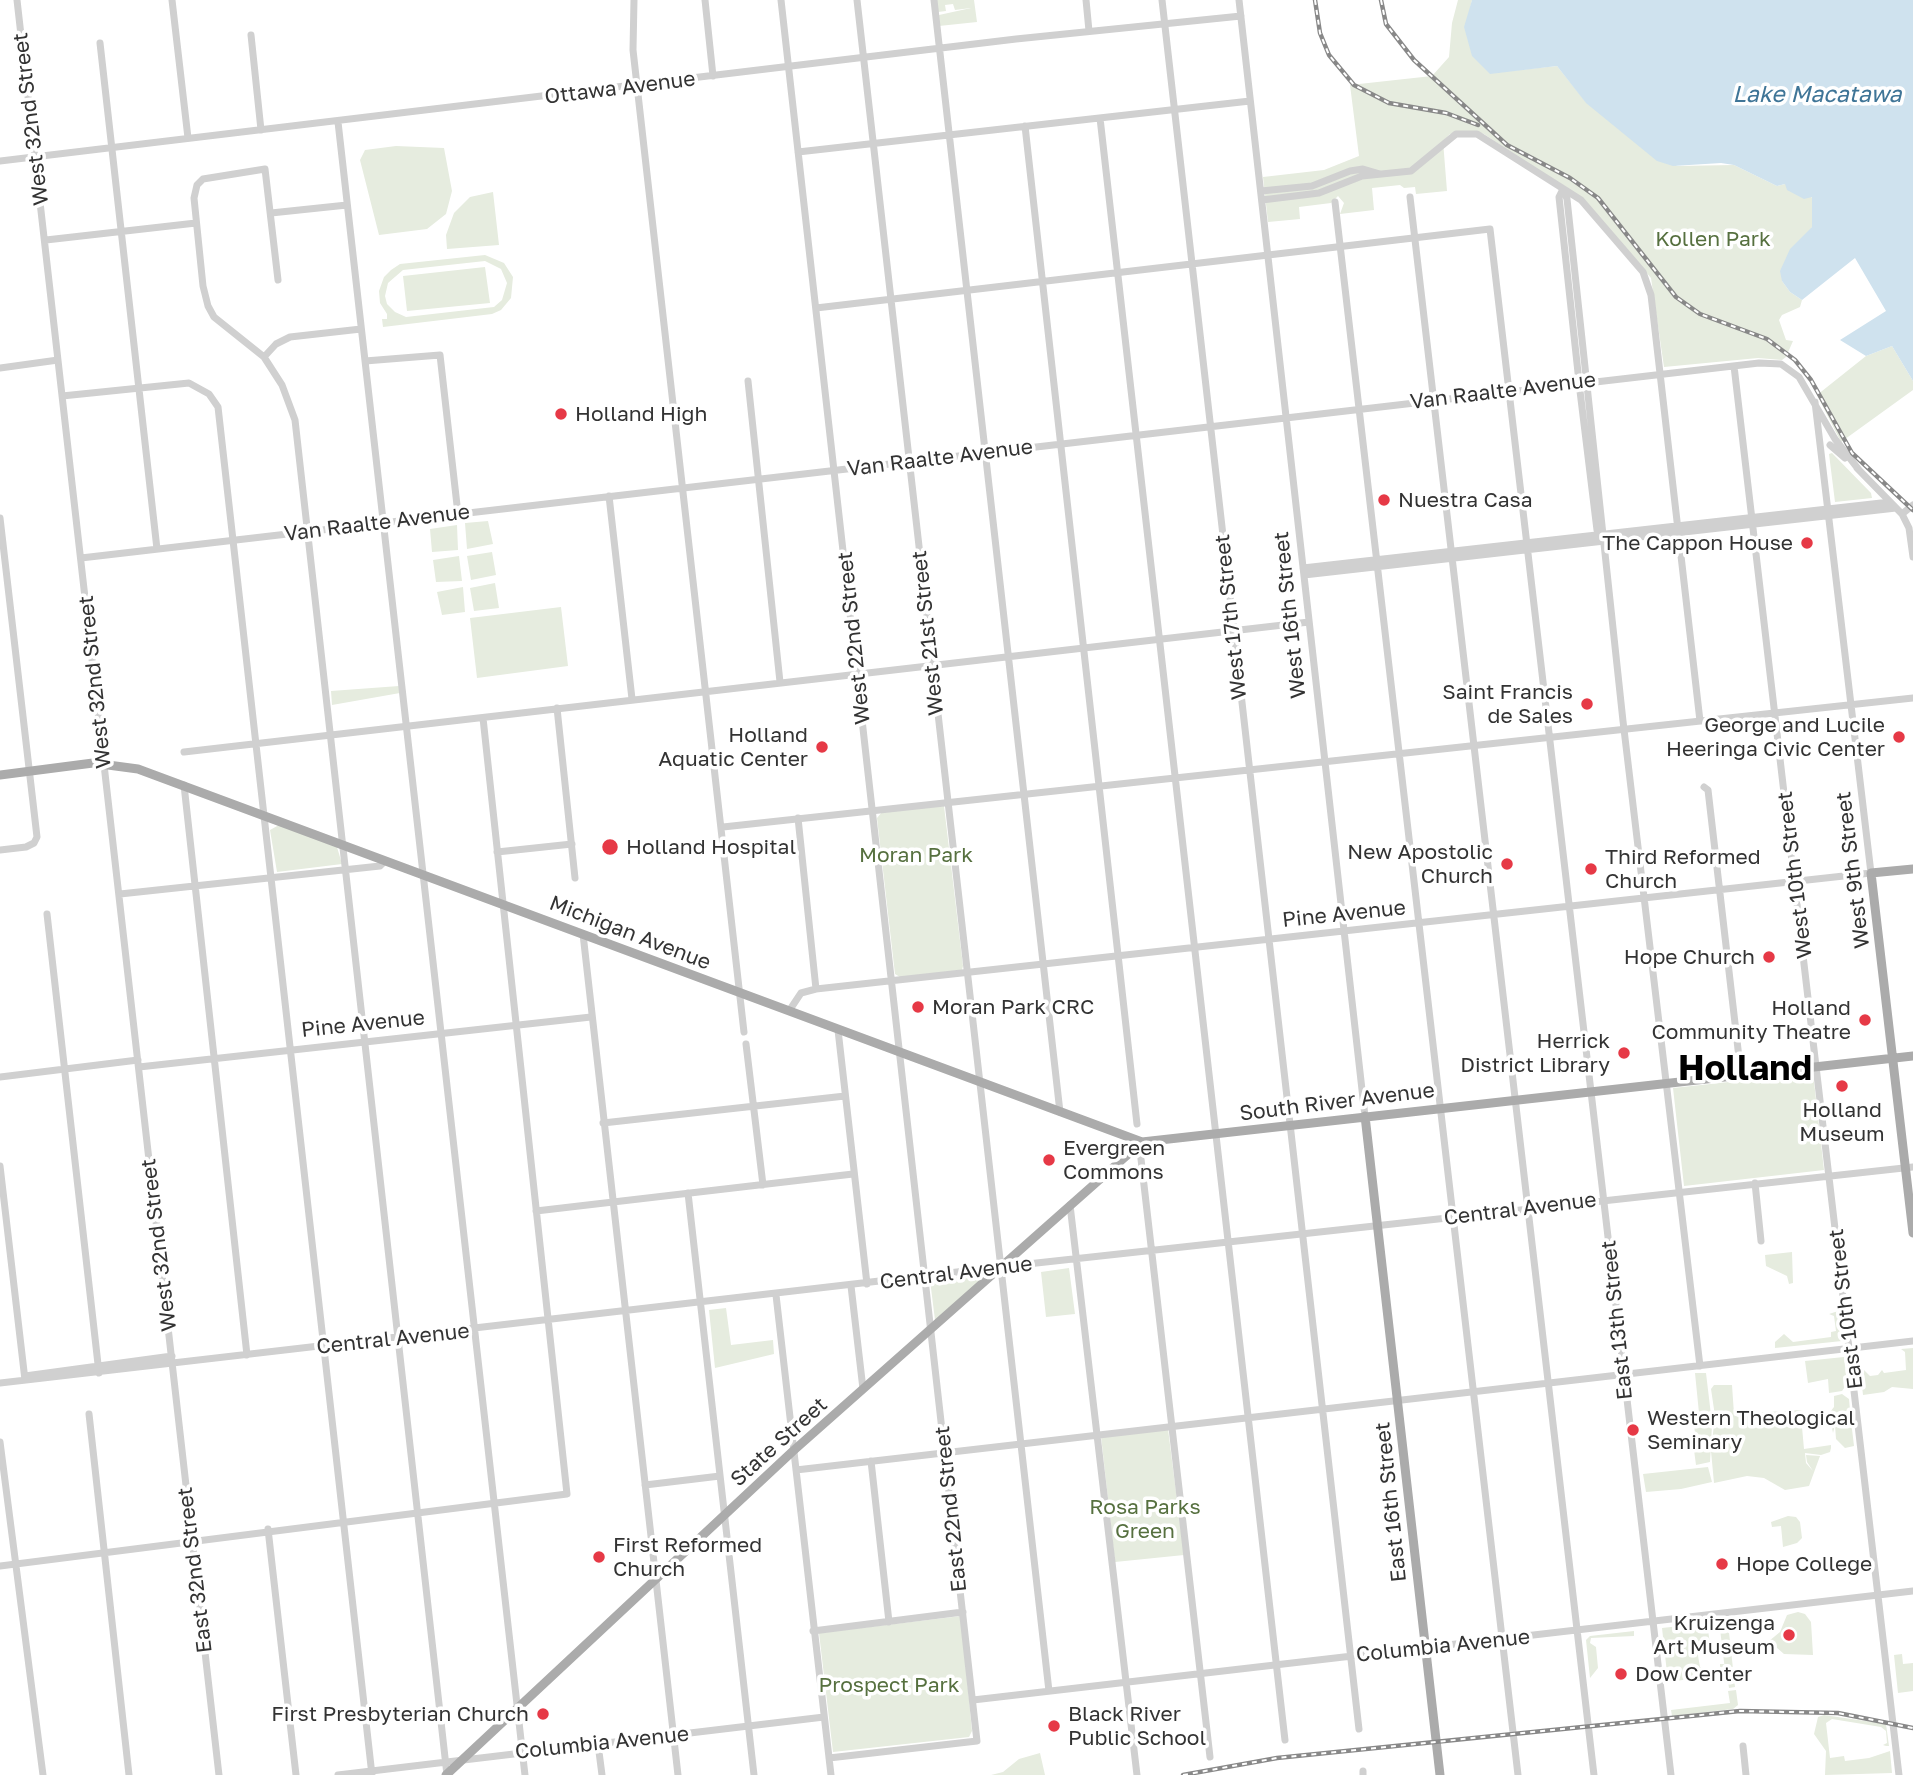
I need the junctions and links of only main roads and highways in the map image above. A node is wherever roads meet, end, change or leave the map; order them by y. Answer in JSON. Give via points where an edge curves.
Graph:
{"nodes":[{"id":1,"x":0,"y":775,"type":"edge"},
{"id":2,"x":1913,"y":869,"type":"edge"},
{"id":3,"x":1871,"y":873,"type":"joint"},
{"id":4,"x":1913,"y":1056,"type":"edge"},
{"id":5,"x":1892,"y":1059,"type":"junction"},
{"id":6,"x":1365,"y":1116,"type":"junction"},
{"id":7,"x":1142,"y":1142,"type":"junction"},
{"id":8,"x":1909,"y":1167,"type":"edge"},
{"id":9,"x":1377,"y":1225,"type":"joint"},
{"id":10,"x":1913,"y":1233,"type":"edge"},
{"id":11,"x":447,"y":1775,"type":"edge"},
{"id":12,"x":1440,"y":1775,"type":"edge"}],
"edges":[{"from":1,"to":7,"type":"main road","name":"Michigan Avenue","via":[[104,764],[138,769]]},
{"from":2,"to":3,"type":"main road","name":"Pine Avenue"},
{"from":3,"to":5,"type":"main road","name":"West 9th Street"},
{"from":4,"to":5,"type":"main road","name":"South River Avenue"},
{"from":5,"to":6,"type":"main road","name":"South River Avenue"},
{"from":5,"to":8,"type":"main road","name":"West 9th Street"},
{"from":6,"to":7,"type":"main road","name":"South River Avenue"},
{"from":6,"to":9,"type":"main road","name":"West 16th Street"},
{"from":7,"to":11,"type":"main road","name":"State Street","via":[[793,1451]]},
{"from":8,"to":10,"type":"main road","name":"West 9th Street"},
{"from":9,"to":12,"type":"main road","name":"East 16th Street"}]}
